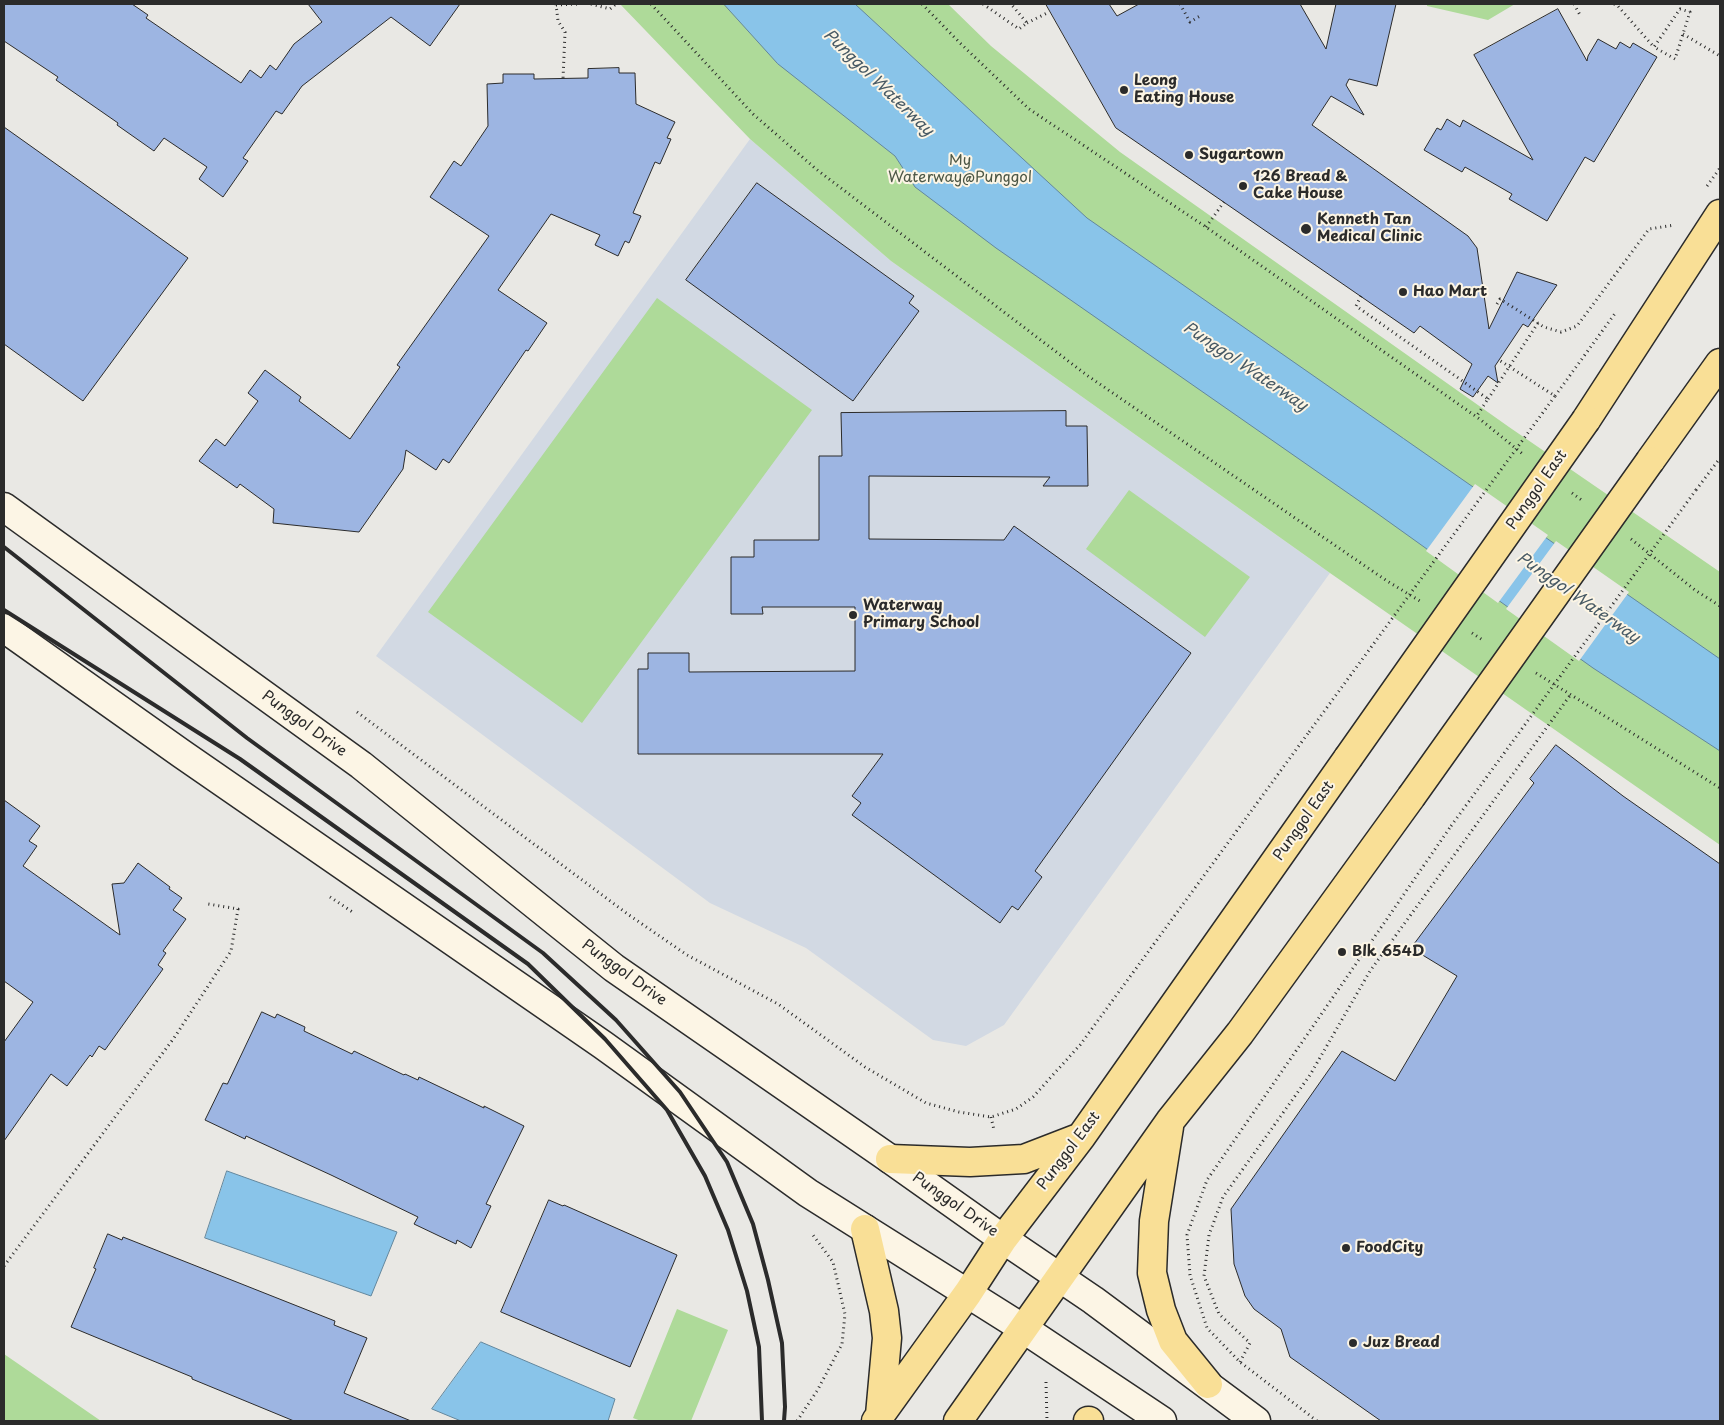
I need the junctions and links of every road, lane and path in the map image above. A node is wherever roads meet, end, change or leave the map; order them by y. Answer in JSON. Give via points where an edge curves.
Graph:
{"nodes":[{"id":1,"x":580,"y":4,"type":"edge"},
{"id":2,"x":591,"y":4,"type":"edge"},
{"id":3,"x":616,"y":4,"type":"edge"},
{"id":4,"x":651,"y":4,"type":"edge"},
{"id":5,"x":922,"y":4,"type":"edge"},
{"id":6,"x":982,"y":4,"type":"edge"},
{"id":7,"x":1012,"y":4,"type":"edge"},
{"id":8,"x":1180,"y":4,"type":"edge"},
{"id":9,"x":1574,"y":4,"type":"edge"},
{"id":10,"x":1614,"y":4,"type":"edge"},
{"id":11,"x":556,"y":5,"type":"edge"},
{"id":12,"x":596,"y":5,"type":"edge"},
{"id":13,"x":1047,"y":13,"type":"dead end"},
{"id":14,"x":1580,"y":15,"type":"dead end"},
{"id":15,"x":1200,"y":16,"type":"dead end"},
{"id":16,"x":1027,"y":23,"type":"junction"},
{"id":17,"x":1683,"y":34,"type":"junction"},
{"id":18,"x":1654,"y":47,"type":"junction"},
{"id":19,"x":1720,"y":56,"type":"edge"},
{"id":20,"x":563,"y":79,"type":"dead end"},
{"id":21,"x":1224,"y":202,"type":"dead end"},
{"id":22,"x":1720,"y":214,"type":"edge"},
{"id":23,"x":1680,"y":224,"type":"dead end"},
{"id":24,"x":1206,"y":227,"type":"junction"},
{"id":25,"x":1361,"y":296,"type":"dead end"},
{"id":26,"x":1497,"y":304,"type":"dead end"},
{"id":27,"x":1538,"y":323,"type":"junction"},
{"id":28,"x":1499,"y":360,"type":"dead end"},
{"id":29,"x":1720,"y":363,"type":"edge"},
{"id":30,"x":1488,"y":399,"type":"junction"},
{"id":31,"x":1476,"y":417,"type":"junction"},
{"id":32,"x":1526,"y":456,"type":"dead end"},
{"id":33,"x":1720,"y":458,"type":"edge"},
{"id":34,"x":1565,"y":487,"type":"dead end"},
{"id":35,"x":1588,"y":505,"type":"dead end"},
{"id":36,"x":4,"y":507,"type":"edge"},
{"id":37,"x":1626,"y":535,"type":"dead end"},
{"id":38,"x":1420,"y":602,"type":"dead end"},
{"id":39,"x":1720,"y":606,"type":"edge"},
{"id":40,"x":4,"y":628,"type":"edge"},
{"id":41,"x":1470,"y":633,"type":"dead end"},
{"id":42,"x":1487,"y":643,"type":"dead end"},
{"id":43,"x":1529,"y":668,"type":"dead end"},
{"id":44,"x":1571,"y":694,"type":"junction"},
{"id":45,"x":357,"y":712,"type":"dead end"},
{"id":46,"x":1720,"y":788,"type":"edge"},
{"id":47,"x":208,"y":904,"type":"dead end"},
{"id":48,"x":345,"y":908,"type":"dead end"},
{"id":49,"x":359,"y":916,"type":"dead end"},
{"id":50,"x":1170,"y":1121,"type":"junction"},
{"id":51,"x":1081,"y":1137,"type":"junction"},
{"id":52,"x":890,"y":1159,"type":"junction"},
{"id":53,"x":810,"y":1229,"type":"dead end"},
{"id":54,"x":865,"y":1229,"type":"junction"},
{"id":55,"x":1003,"y":1239,"type":"junction"},
{"id":56,"x":4,"y":1266,"type":"edge"},
{"id":57,"x":1059,"y":1277,"type":"junction"},
{"id":58,"x":968,"y":1293,"type":"junction"},
{"id":59,"x":1024,"y":1328,"type":"junction"},
{"id":60,"x":1240,"y":1362,"type":"junction"},
{"id":61,"x":1208,"y":1384,"type":"junction"},
{"id":62,"x":878,"y":1419,"type":"edge"},
{"id":63,"x":797,"y":1421,"type":"edge"},
{"id":64,"x":958,"y":1421,"type":"edge"},
{"id":65,"x":1162,"y":1421,"type":"edge"},
{"id":66,"x":1256,"y":1421,"type":"edge"},
{"id":67,"x":1317,"y":1421,"type":"edge"}],
"edges":[{"from":1,"to":11,"type":"path"},
{"from":2,"to":12,"type":"path"},
{"from":3,"to":12,"type":"path","via":[[610,9]]},
{"from":4,"to":38,"type":"path","via":[[753,114],[816,169],[1088,376]]},
{"from":5,"to":24,"type":"path","via":[[1028,110]]},
{"from":6,"to":16,"type":"path","via":[[1019,29]]},
{"from":7,"to":16,"type":"path"},
{"from":8,"to":15,"type":"path","via":[[1190,22]]},
{"from":9,"to":14,"type":"path"},
{"from":10,"to":18,"type":"path"},
{"from":11,"to":20,"type":"path","via":[[558,21],[565,32]]},
{"from":13,"to":16,"type":"path"},
{"from":17,"to":18,"type":"path","via":[[1675,59]]},
{"from":17,"to":18,"type":"path","via":[[1690,12],[1680,9]]},
{"from":17,"to":19,"type":"path"},
{"from":21,"to":24,"type":"path"},
{"from":22,"to":51,"type":"main road","name":"Punggol East","bridge":true,"via":[[1586,420]]},
{"from":23,"to":27,"type":"path","via":[[1649,229],[1576,326],[1561,332]]},
{"from":24,"to":31,"type":"path"},
{"from":25,"to":30,"type":"path","via":[[1356,306]]},
{"from":26,"to":27,"type":"path","via":[[1500,299]]},
{"from":27,"to":30,"type":"path"},
{"from":28,"to":45,"type":"path","bridge":true,"via":[[1556,396],[1080,1045],[1033,1096],[1016,1109],[991,1117],[926,1103],[865,1067],[778,1004],[687,956]]},
{"from":29,"to":50,"type":"main road","bridge":true,"via":[[1240,1033]]},
{"from":30,"to":31,"type":"path"},
{"from":31,"to":32,"type":"path"},
{"from":33,"to":60,"type":"path","bridge":true,"via":[[1451,826],[1207,1180],[1187,1235],[1190,1274],[1207,1328]]},
{"from":34,"to":35,"type":"path"},
{"from":36,"to":52,"type":"street","name":"Punggol Drive","via":[[361,765],[614,968]]},
{"from":37,"to":39,"type":"path"},
{"from":40,"to":54,"type":"street","via":[[602,1045],[808,1193]]},
{"from":41,"to":42,"type":"path"},
{"from":43,"to":44,"type":"path"},
{"from":44,"to":46,"type":"path"},
{"from":44,"to":60,"type":"path","via":[[1370,971],[1310,1075],[1223,1197],[1209,1235],[1204,1276],[1219,1314],[1250,1343]]},
{"from":47,"to":56,"type":"path","via":[[238,909],[231,951],[174,1038]]},
{"from":48,"to":49,"type":"path"},
{"from":50,"to":57,"type":"main road"},
{"from":50,"to":61,"type":"main road","via":[[1154,1220],[1152,1273],[1160,1310],[1173,1341]]},
{"from":51,"to":52,"type":"main road","via":[[1024,1159],[970,1162]]},
{"from":51,"to":55,"type":"main road","name":"Punggol East"},
{"from":52,"to":55,"type":"street","name":"Punggol Drive"},
{"from":53,"to":63,"type":"path","via":[[833,1262],[846,1314],[842,1344]]},
{"from":54,"to":58,"type":"street"},
{"from":54,"to":62,"type":"main road","via":[[884,1311],[886,1338]]},
{"from":55,"to":57,"type":"street","name":"Punggol Drive"},
{"from":55,"to":58,"type":"main road","name":"Punggol East"},
{"from":57,"to":59,"type":"main road"},
{"from":57,"to":61,"type":"street","name":"Punggol Drive"},
{"from":58,"to":59,"type":"street"},
{"from":58,"to":62,"type":"main road","name":"Punggol East"},
{"from":59,"to":64,"type":"main road"},
{"from":59,"to":65,"type":"street"},
{"from":60,"to":67,"type":"path"},
{"from":61,"to":66,"type":"street","name":"Punggol Drive"}]}
